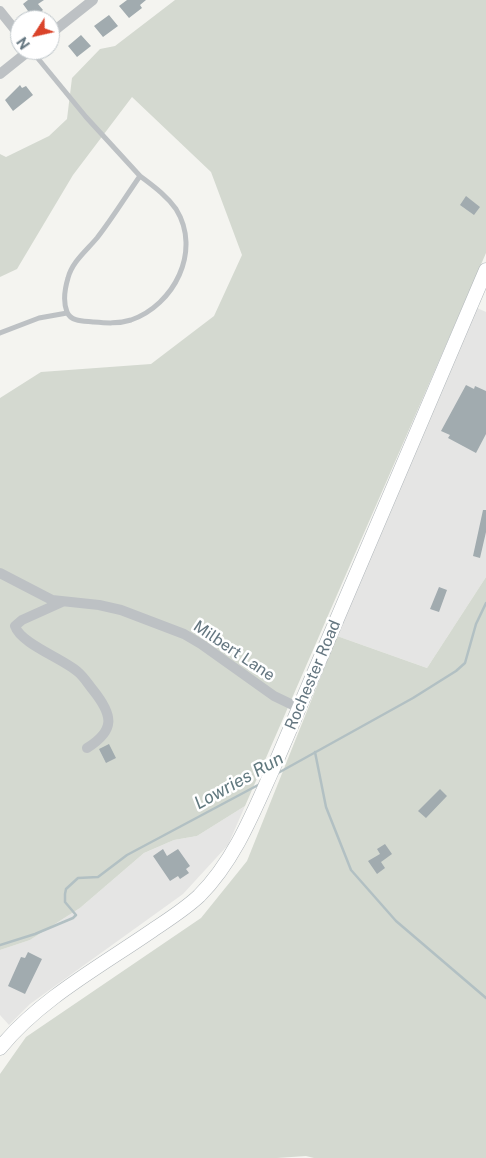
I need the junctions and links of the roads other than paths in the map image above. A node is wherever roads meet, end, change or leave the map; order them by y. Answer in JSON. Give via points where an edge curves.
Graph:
{"nodes":[{"id":1,"x":93,"y":0,"type":"edge"},
{"id":2,"x":0,"y":11,"type":"edge"},
{"id":3,"x":10,"y":24,"type":"edge"},
{"id":4,"x":60,"y":26,"type":"edge"},
{"id":5,"x":18,"y":60,"type":"edge"},
{"id":6,"x":38,"y":60,"type":"edge"},
{"id":7,"x":0,"y":74,"type":"edge"},
{"id":8,"x":140,"y":176,"type":"junction"},
{"id":9,"x":486,"y":270,"type":"edge"},
{"id":10,"x":67,"y":313,"type":"junction"},
{"id":11,"x":0,"y":333,"type":"edge"},
{"id":12,"x":0,"y":573,"type":"edge"},
{"id":13,"x":63,"y":602,"type":"junction"},
{"id":14,"x":299,"y":708,"type":"junction"},
{"id":15,"x":87,"y":748,"type":"dead end"},
{"id":16,"x":0,"y":1048,"type":"edge"}],
"edges":[{"from":1,"to":4,"type":"street"},
{"from":2,"to":3,"type":"street"},
{"from":5,"to":7,"type":"street"},
{"from":6,"to":8,"type":"lane"},
{"from":8,"to":10,"type":"lane","via":[[68,276]]},
{"from":8,"to":10,"type":"lane","via":[[163,193],[177,210],[184,231],[186,257],[179,276],[169,294],[148,313],[130,320],[117,324],[76,320]]},
{"from":9,"to":14,"type":"street","name":"Rochester Road"},
{"from":10,"to":11,"type":"lane","via":[[38,318]]},
{"from":12,"to":13,"type":"street","name":"Milbert Lane","via":[[39,595]]},
{"from":13,"to":14,"type":"street","name":"Milbert Lane","via":[[121,610],[170,628],[202,644],[274,696]]},
{"from":13,"to":15,"type":"street","name":"Milbert Lane","via":[[15,626],[18,635],[26,642],[45,650],[80,673],[103,703],[108,729],[100,740]]},
{"from":14,"to":16,"type":"street","name":"Rochester Road","via":[[260,797],[221,870],[197,897],[39,1009]]}]}
